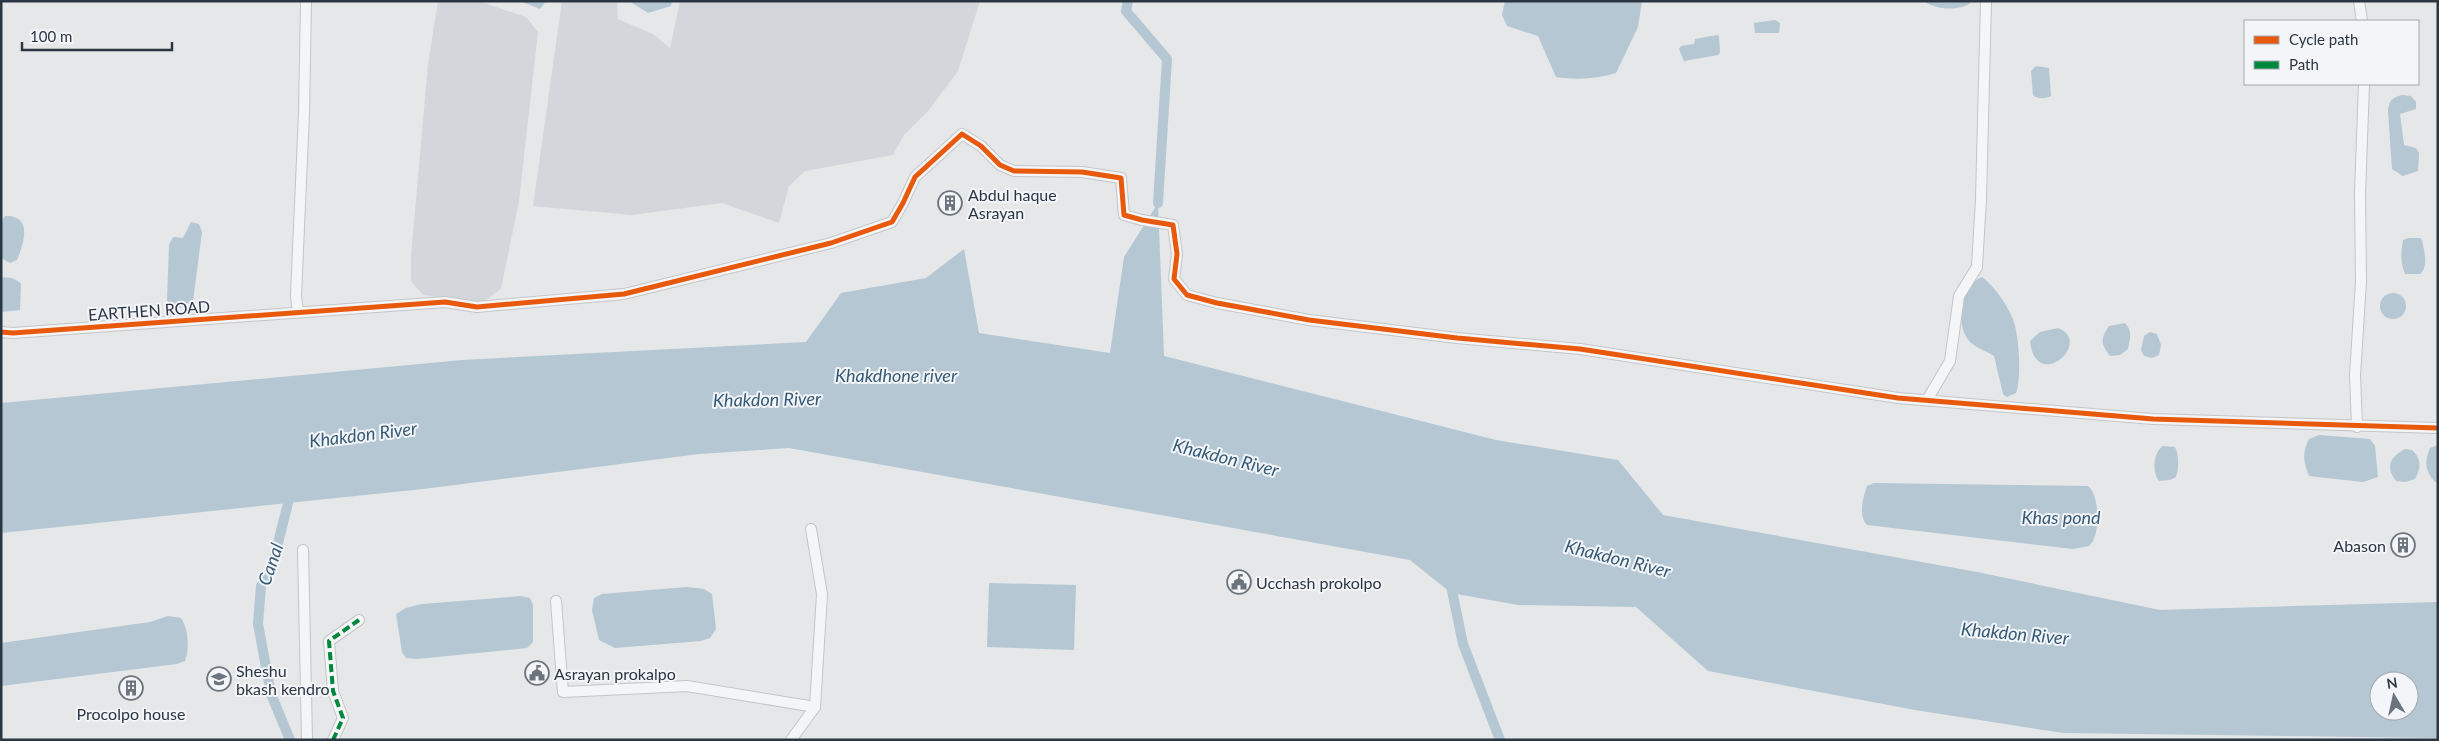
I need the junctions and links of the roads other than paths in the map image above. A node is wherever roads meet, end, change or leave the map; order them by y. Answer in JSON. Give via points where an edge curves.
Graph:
{"nodes":[{"id":1,"x":306,"y":1,"type":"edge"},
{"id":2,"x":1986,"y":1,"type":"edge"},
{"id":3,"x":2359,"y":1,"type":"edge"},
{"id":4,"x":2362,"y":20,"type":"edge"},
{"id":5,"x":2364,"y":85,"type":"edge"},
{"id":6,"x":298,"y":311,"type":"junction"},
{"id":7,"x":1,"y":332,"type":"edge"},
{"id":8,"x":1927,"y":400,"type":"junction"},
{"id":9,"x":2357,"y":426,"type":"junction"},
{"id":10,"x":2438,"y":428,"type":"edge"},
{"id":11,"x":810,"y":529,"type":"dead end"},
{"id":12,"x":303,"y":550,"type":"dead end"},
{"id":13,"x":556,"y":601,"type":"dead end"},
{"id":14,"x":360,"y":620,"type":"dead end"},
{"id":15,"x":815,"y":707,"type":"junction"},
{"id":16,"x":307,"y":740,"type":"edge"},
{"id":17,"x":333,"y":740,"type":"edge"},
{"id":18,"x":791,"y":740,"type":"edge"}],
"edges":[{"from":1,"to":6,"type":"street"},
{"from":2,"to":8,"type":"street","via":[[1977,267],[1958,296],[1950,360]]},
{"from":3,"to":4,"type":"street"},
{"from":5,"to":9,"type":"street","via":[[2361,282],[2355,375]]},
{"from":6,"to":7,"type":"street","name":"EARTHEN ROAD"},
{"from":6,"to":8,"type":"street","name":"EARTHEN ROAD","via":[[445,302],[477,307],[624,294],[831,243],[892,222],[914,177],[962,134],[981,146],[1000,165],[1014,171],[1082,172],[1121,178],[1124,214],[1174,225],[1177,254],[1174,279],[1187,295],[1217,304],[1309,320],[1580,349]]},
{"from":8,"to":9,"type":"street","via":[[2153,419]]},
{"from":9,"to":10,"type":"street"},
{"from":11,"to":15,"type":"street","via":[[822,594]]},
{"from":12,"to":16,"type":"street"},
{"from":13,"to":15,"type":"street","via":[[563,692],[687,686]]},
{"from":14,"to":17,"type":"street","via":[[329,641],[332,691],[343,718]]},
{"from":15,"to":18,"type":"street"}]}
